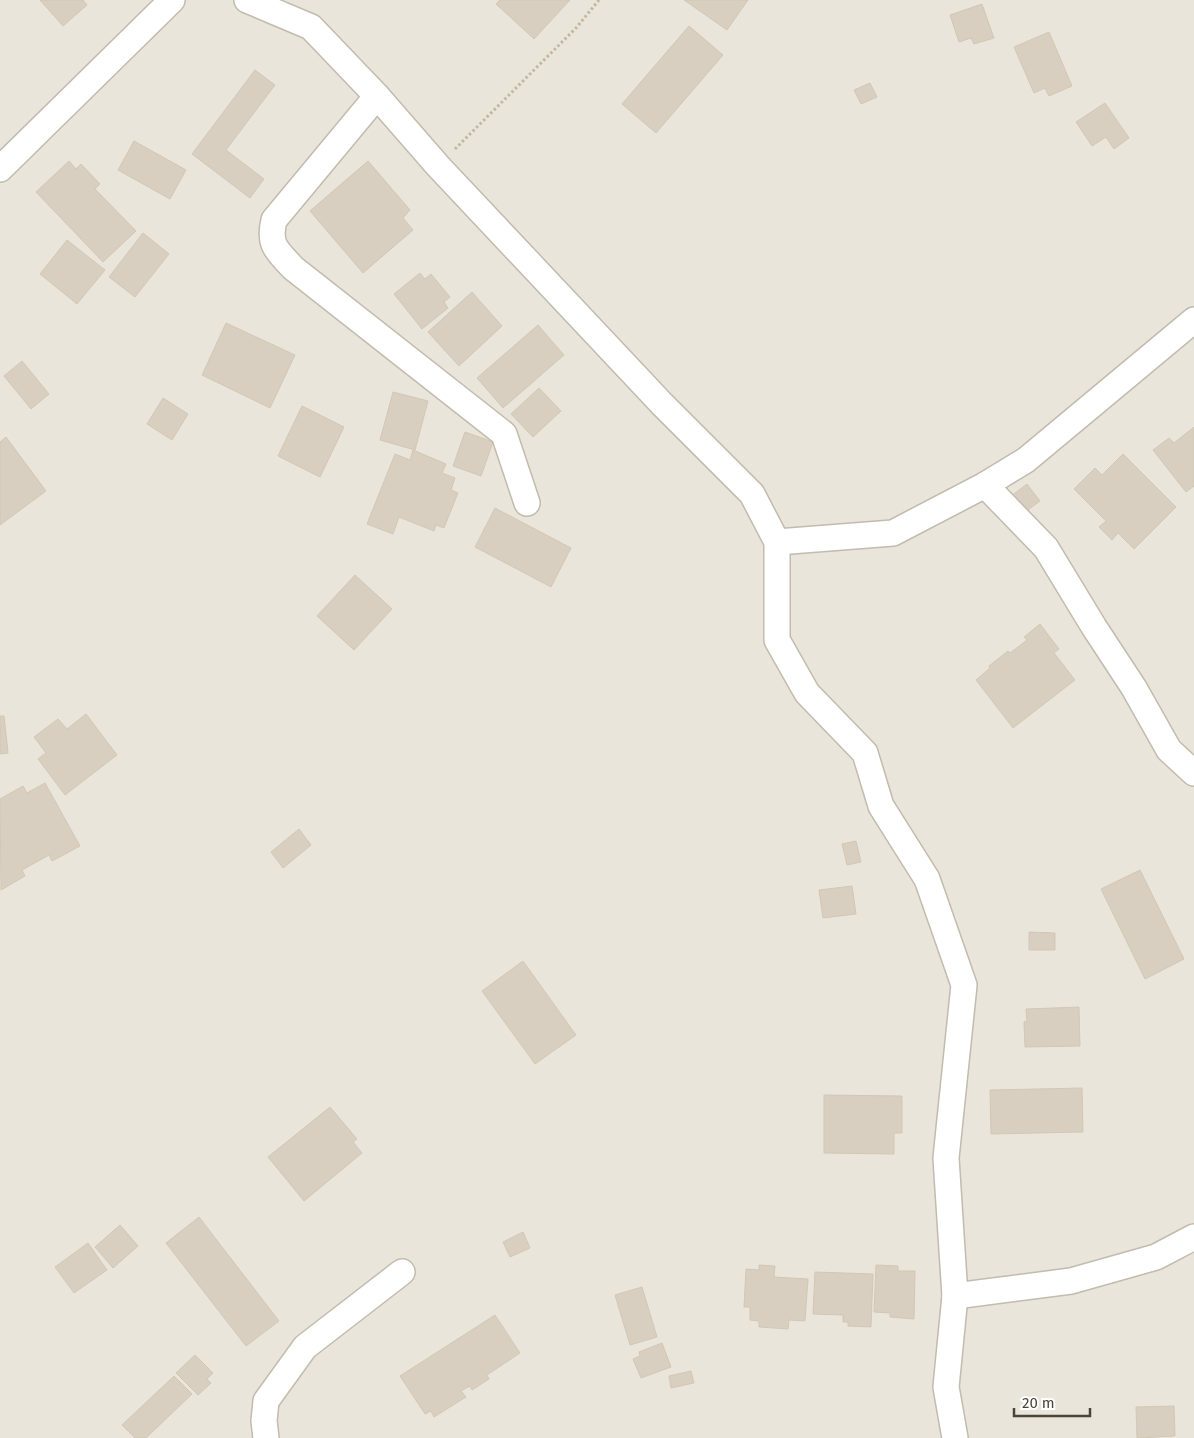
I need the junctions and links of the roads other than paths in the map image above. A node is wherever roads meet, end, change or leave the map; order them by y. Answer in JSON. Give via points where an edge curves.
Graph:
{"nodes":[{"id":1,"x":172,"y":0,"type":"edge"},
{"id":2,"x":247,"y":0,"type":"edge"},
{"id":3,"x":377,"y":96,"type":"junction"},
{"id":4,"x":0,"y":168,"type":"edge"},
{"id":5,"x":1194,"y":320,"type":"edge"},
{"id":6,"x":985,"y":485,"type":"junction"},
{"id":7,"x":527,"y":503,"type":"dead end"},
{"id":8,"x":777,"y":542,"type":"junction"},
{"id":9,"x":1194,"y":773,"type":"edge"},
{"id":10,"x":1194,"y":1237,"type":"edge"},
{"id":11,"x":402,"y":1272,"type":"dead end"},
{"id":12,"x":955,"y":1296,"type":"junction"},
{"id":13,"x":266,"y":1438,"type":"edge"},
{"id":14,"x":955,"y":1438,"type":"edge"}],
"edges":[{"from":1,"to":4,"type":"street"},
{"from":2,"to":3,"type":"street","via":[[311,27]]},
{"from":3,"to":7,"type":"street","via":[[274,220],[271,234],[275,248],[294,268],[504,434]]},
{"from":3,"to":8,"type":"street","via":[[438,166],[662,404],[752,494]]},
{"from":5,"to":6,"type":"street","via":[[1026,460]]},
{"from":6,"to":8,"type":"street","via":[[893,533]]},
{"from":6,"to":9,"type":"street","via":[[1046,548],[1169,750]]},
{"from":8,"to":12,"type":"street","via":[[777,640],[807,693],[865,752],[881,806],[927,879],[964,985],[946,1158]]},
{"from":10,"to":12,"type":"street","via":[[1156,1257],[1071,1281]]},
{"from":11,"to":13,"type":"street","via":[[305,1347],[266,1401]]},
{"from":12,"to":14,"type":"street","via":[[946,1387]]}]}
